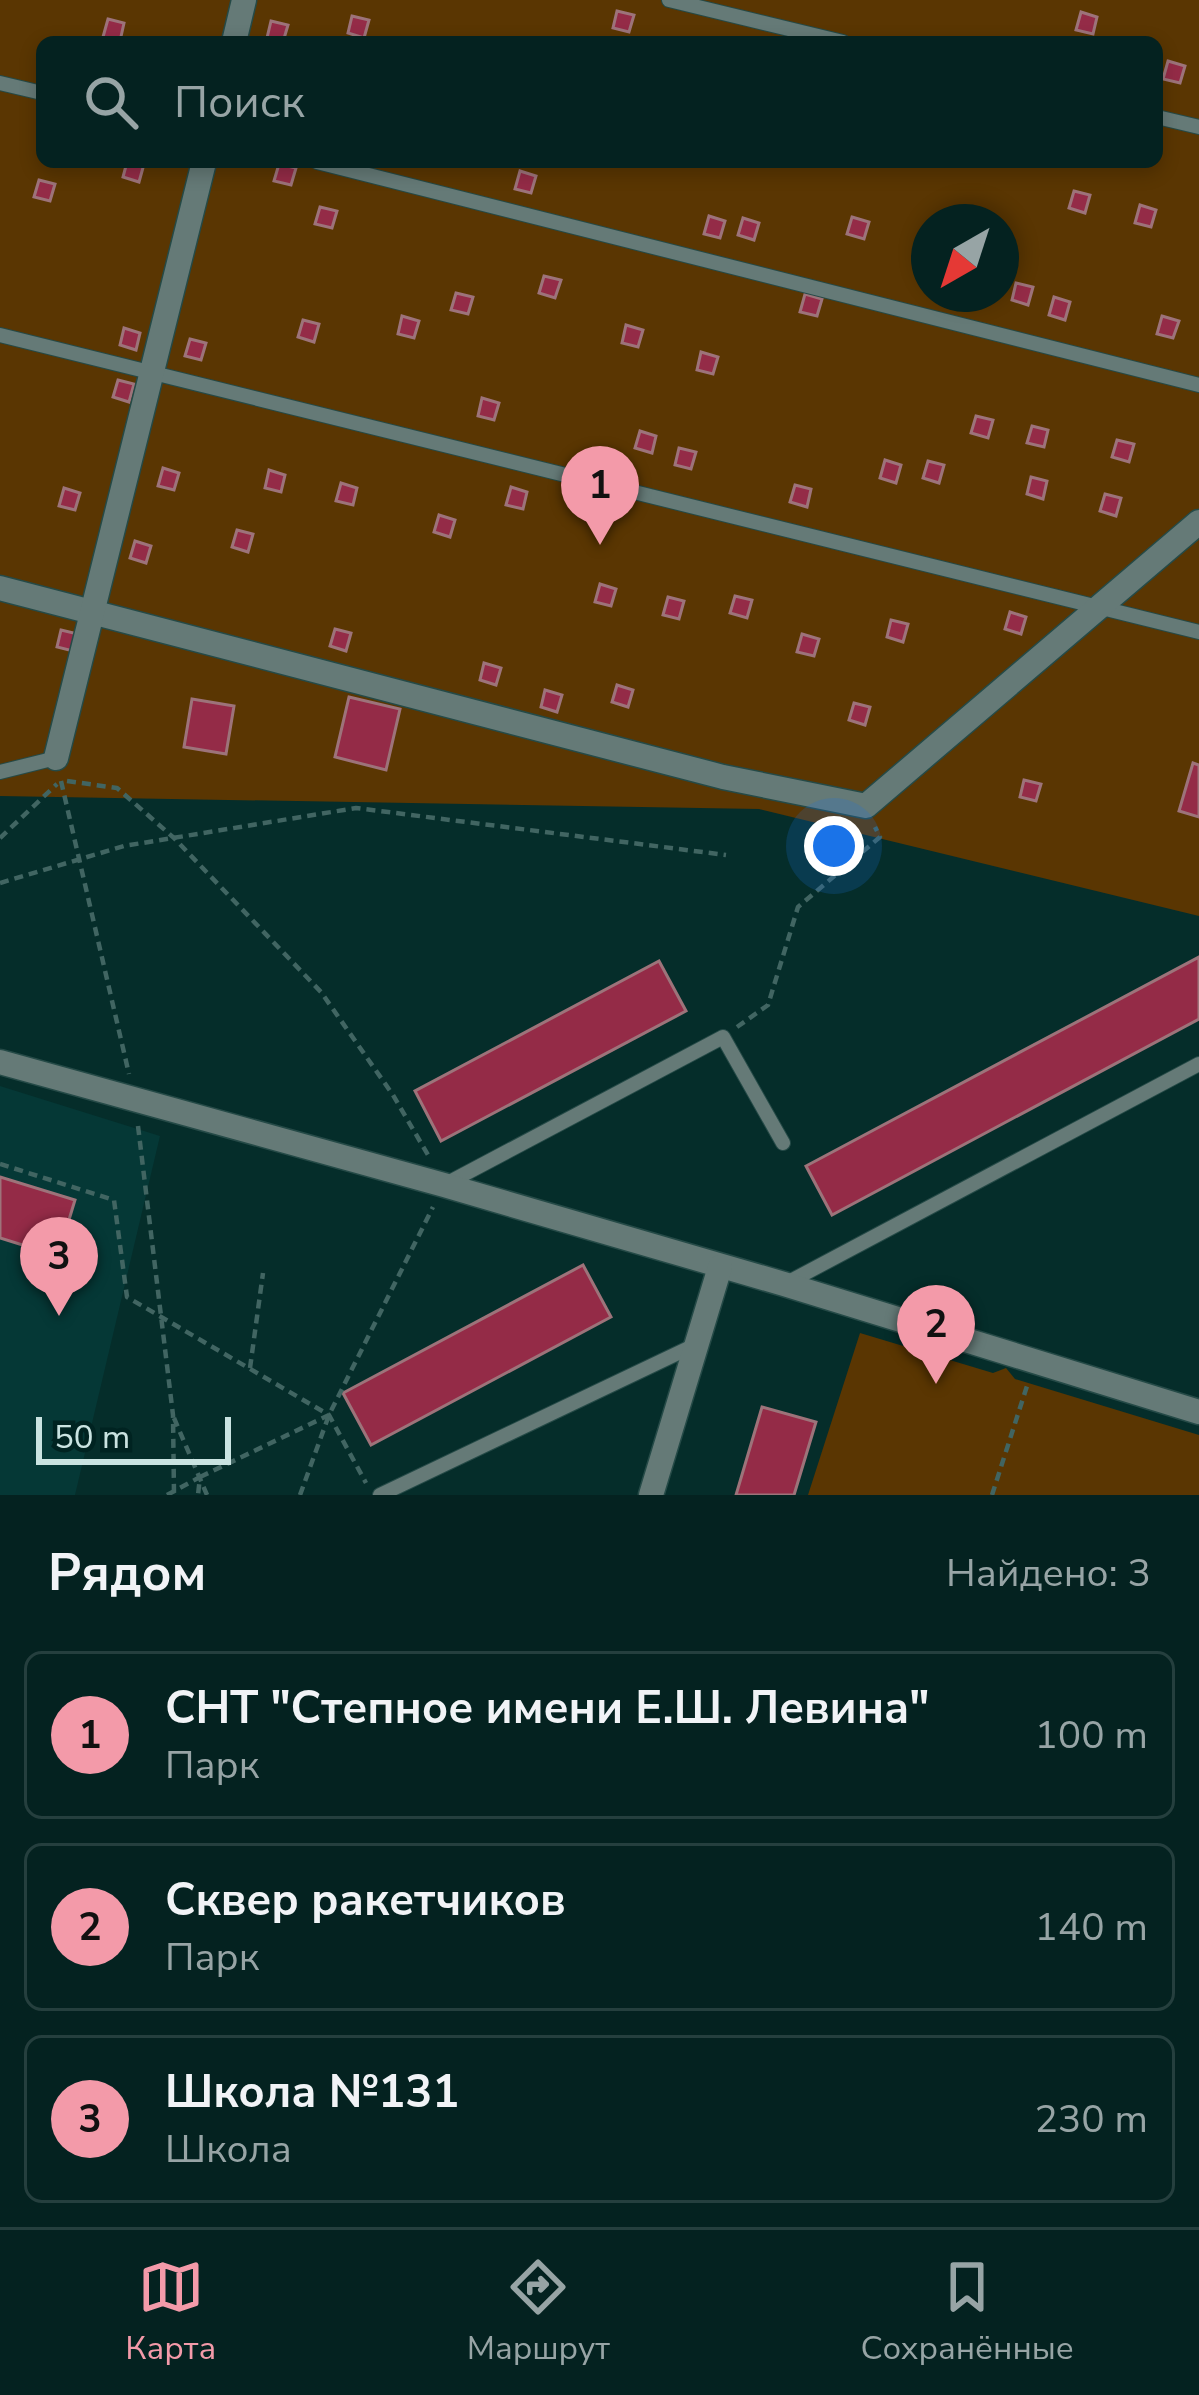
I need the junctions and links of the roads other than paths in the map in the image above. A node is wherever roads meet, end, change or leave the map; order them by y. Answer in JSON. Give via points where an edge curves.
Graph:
{"nodes":[{"id":1,"x":244,"y":0,"type":"edge"},
{"id":2,"x":669,"y":0,"type":"edge"},
{"id":3,"x":235,"y":36,"type":"edge"},
{"id":4,"x":818,"y":36,"type":"edge"},
{"id":5,"x":0,"y":83,"type":"edge"},
{"id":6,"x":36,"y":92,"type":"edge"},
{"id":7,"x":1163,"y":119,"type":"edge"},
{"id":8,"x":1199,"y":128,"type":"edge"},
{"id":9,"x":202,"y":168,"type":"edge"},
{"id":10,"x":341,"y":168,"type":"edge"},
{"id":11,"x":0,"y":335,"type":"edge"},
{"id":12,"x":151,"y":372,"type":"junction"},
{"id":13,"x":1199,"y":385,"type":"edge"},
{"id":14,"x":1199,"y":522,"type":"edge"},
{"id":15,"x":0,"y":588,"type":"edge"},
{"id":16,"x":1100,"y":606,"type":"junction"},
{"id":17,"x":92,"y":611,"type":"junction"},
{"id":18,"x":1199,"y":632,"type":"edge"},
{"id":19,"x":58,"y":769,"type":"joint"},
{"id":20,"x":0,"y":772,"type":"edge"},
{"id":21,"x":0,"y":1062,"type":"edge"},
{"id":22,"x":1199,"y":1064,"type":"edge"},
{"id":23,"x":783,"y":1143,"type":"dead end"},
{"id":24,"x":445,"y":1185,"type":"junction"},
{"id":25,"x":720,"y":1267,"type":"junction"},
{"id":26,"x":784,"y":1284,"type":"junction"},
{"id":27,"x":698,"y":1344,"type":"junction"},
{"id":28,"x":1199,"y":1412,"type":"edge"},
{"id":29,"x":376,"y":1495,"type":"edge"},
{"id":30,"x":651,"y":1495,"type":"edge"}],
"edges":[{"from":1,"to":3,"type":"street"},
{"from":2,"to":4,"type":"lane"},
{"from":5,"to":6,"type":"lane"},
{"from":7,"to":8,"type":"lane"},
{"from":9,"to":12,"type":"street"},
{"from":10,"to":13,"type":"lane"},
{"from":11,"to":12,"type":"lane"},
{"from":12,"to":16,"type":"lane"},
{"from":12,"to":17,"type":"street"},
{"from":14,"to":16,"type":"street"},
{"from":15,"to":17,"type":"street"},
{"from":16,"to":17,"type":"street","via":[[866,806],[723,777]]},
{"from":16,"to":18,"type":"lane"},
{"from":17,"to":19,"type":"street"},
{"from":19,"to":20,"type":"lane"},
{"from":21,"to":24,"type":"street"},
{"from":22,"to":26,"type":"lane"},
{"from":23,"to":24,"type":"lane","via":[[723,1037]]},
{"from":24,"to":25,"type":"street"},
{"from":25,"to":26,"type":"street"},
{"from":25,"to":27,"type":"street"},
{"from":26,"to":28,"type":"street"},
{"from":27,"to":29,"type":"lane"},
{"from":27,"to":30,"type":"street"}]}
